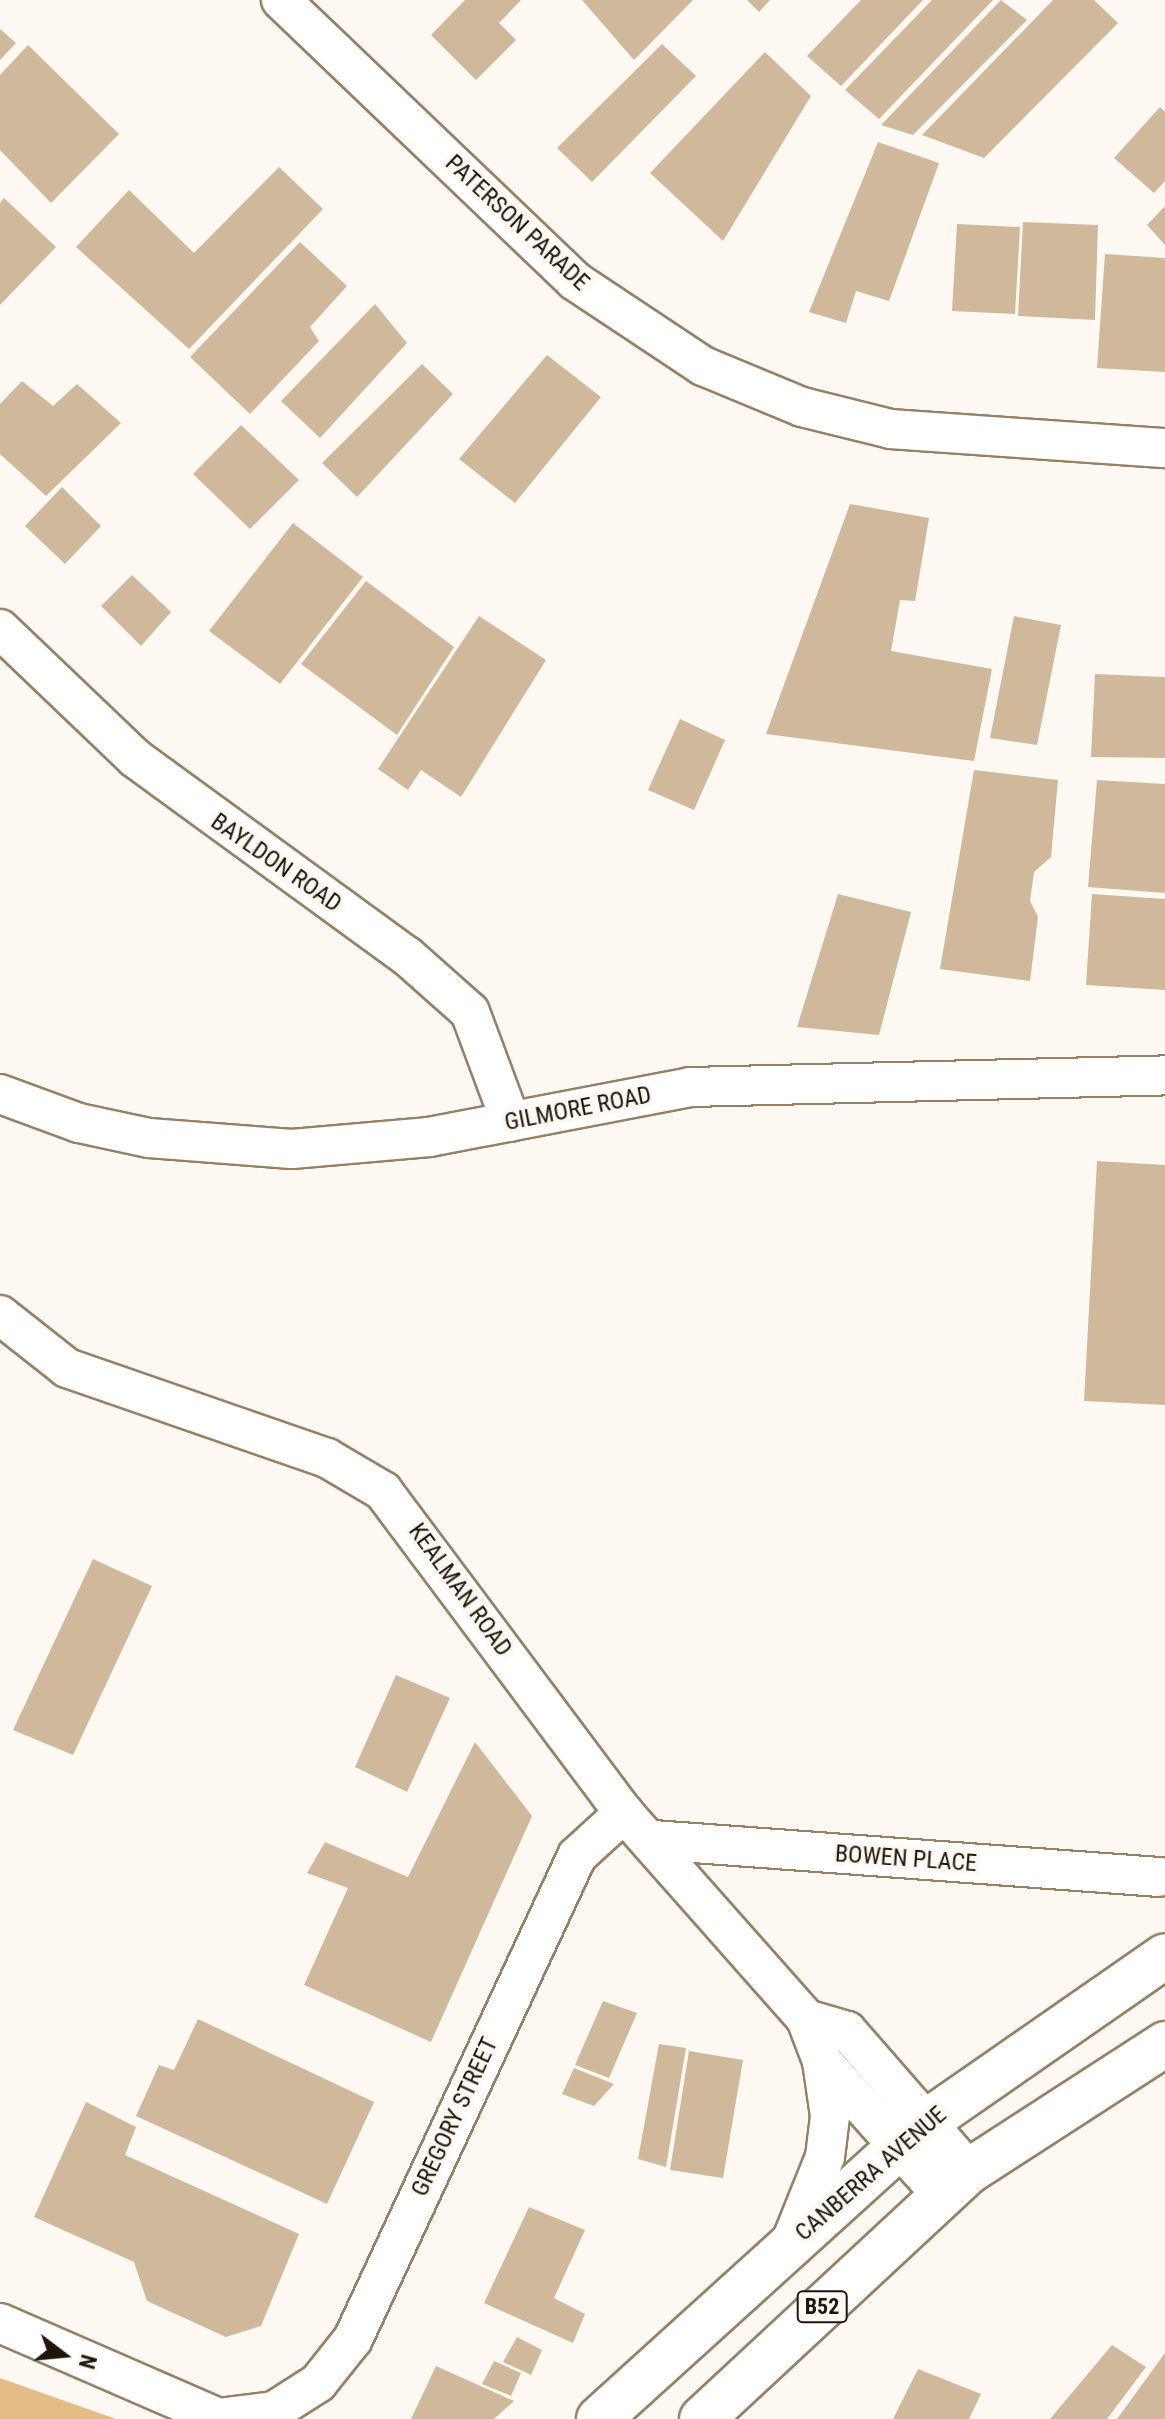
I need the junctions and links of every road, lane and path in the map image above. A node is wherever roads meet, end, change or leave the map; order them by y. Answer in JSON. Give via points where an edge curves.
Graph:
{"nodes":[{"id":1,"x":281,"y":0,"type":"edge"},
{"id":2,"x":1165,"y":448,"type":"edge"},
{"id":3,"x":0,"y":629,"type":"edge"},
{"id":4,"x":1165,"y":1075,"type":"edge"},
{"id":5,"x":0,"y":1094,"type":"edge"},
{"id":6,"x":511,"y":1122,"type":"junction"},
{"id":7,"x":0,"y":1315,"type":"edge"},
{"id":8,"x":624,"y":1813,"type":"junction"},
{"id":9,"x":653,"y":1840,"type":"junction"},
{"id":10,"x":1159,"y":1877,"type":"dead end"},
{"id":11,"x":1165,"y":1956,"type":"edge"},
{"id":12,"x":806,"y":2019,"type":"junction"},
{"id":13,"x":1165,"y":2044,"type":"edge"},
{"id":14,"x":822,"y":2061,"type":"junction"},
{"id":15,"x":913,"y":2134,"type":"junction"},
{"id":16,"x":955,"y":2182,"type":"junction"},
{"id":17,"x":790,"y":2244,"type":"junction"},
{"id":18,"x":0,"y":2323,"type":"edge"},
{"id":19,"x":599,"y":2419,"type":"edge"},
{"id":20,"x":702,"y":2419,"type":"edge"}],
"edges":[{"from":1,"to":2,"type":"street","name":"PATERSON PARADE","via":[[575,281],[703,366],[802,407],[891,429]]},
{"from":3,"to":6,"type":"street","name":"BAYLDON ROAD","via":[[135,758],[407,956],[470,1012]]},
{"from":4,"to":6,"type":"street","name":"GILMORE ROAD","via":[[690,1087]]},
{"from":5,"to":6,"type":"street","name":"GILMORE ROAD","via":[[79,1123],[232,1147],[347,1146]]},
{"from":7,"to":8,"type":"street","name":"KEALMAN ROAD","via":[[42,1352],[89,1378],[364,1475],[412,1525]]},
{"from":8,"to":9,"type":"street","name":"KEALMAN ROAD"},
{"from":8,"to":18,"type":"street","name":"GREGORY STREET","via":[[577,1856],[353,2339],[318,2383],[274,2411],[237,2418],[200,2414]]},
{"from":9,"to":10,"type":"street","name":"BOWEN PLACE"},
{"from":9,"to":12,"type":"street","name":"KEALMAN ROAD"},
{"from":11,"to":15,"type":"highway","name":"CANBERRA AVENUE"},
{"from":12,"to":14,"type":"street","name":"KEALMAN ROAD"},
{"from":12,"to":15,"type":"street","name":"KEALMAN ROAD","via":[[847,2031]]},
{"from":13,"to":16,"type":"highway","number":"B52"},
{"from":14,"to":15,"type":"street","name":"KEALMAN ROAD"},
{"from":14,"to":17,"type":"street","name":"KEALMAN ROAD","via":[[830,2116],[825,2157]]},
{"from":15,"to":16,"type":"street","name":"KEALMAN ROAD"},
{"from":15,"to":17,"type":"highway","name":"CANBERRA AVENUE"},
{"from":16,"to":20,"type":"highway","number":"B52"},
{"from":17,"to":19,"type":"highway","name":"CANBERRA AVENUE"}]}
